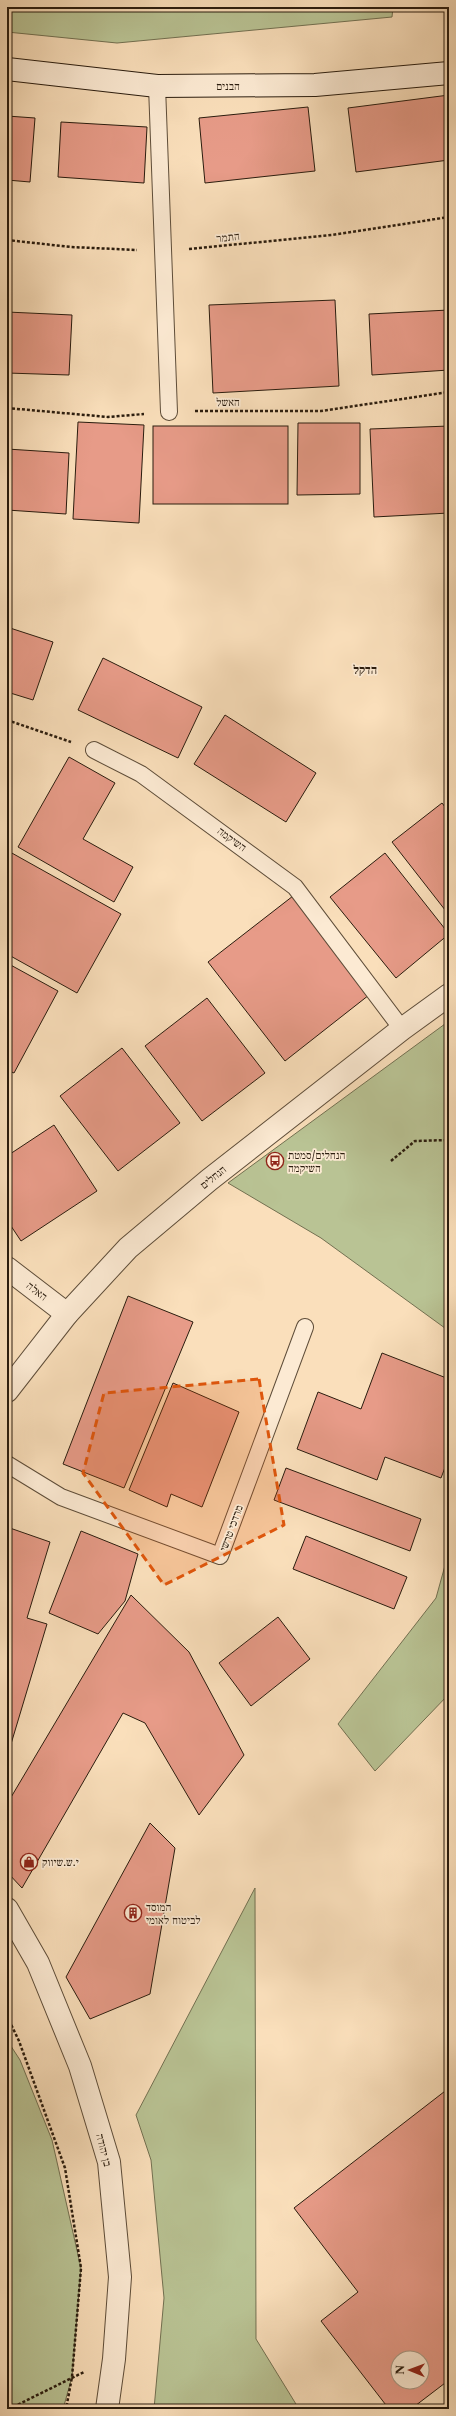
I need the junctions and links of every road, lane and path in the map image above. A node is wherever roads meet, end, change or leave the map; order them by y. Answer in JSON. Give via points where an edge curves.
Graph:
{"nodes":[{"id":1,"x":7,"y":69,"type":"edge"},
{"id":2,"x":449,"y":73,"type":"edge"},
{"id":3,"x":157,"y":86,"type":"junction"},
{"id":4,"x":449,"y":218,"type":"edge"},
{"id":5,"x":7,"y":240,"type":"edge"},
{"id":6,"x":164,"y":251,"type":"junction"},
{"id":7,"x":449,"y":392,"type":"edge"},
{"id":8,"x":7,"y":408,"type":"edge"},
{"id":9,"x":169,"y":412,"type":"junction"},
{"id":10,"x":7,"y":720,"type":"edge"},
{"id":11,"x":94,"y":750,"type":"joint"},
{"id":12,"x":449,"y":995,"type":"edge"},
{"id":13,"x":402,"y":1029,"type":"junction"},
{"id":14,"x":449,"y":1140,"type":"edge"},
{"id":15,"x":391,"y":1161,"type":"dead end"},
{"id":16,"x":7,"y":1268,"type":"edge"},
{"id":17,"x":67,"y":1314,"type":"junction"},
{"id":18,"x":305,"y":1327,"type":"dead end"},
{"id":19,"x":7,"y":1391,"type":"edge"},
{"id":20,"x":7,"y":1464,"type":"edge"},
{"id":21,"x":7,"y":1909,"type":"edge"},
{"id":22,"x":7,"y":2016,"type":"edge"},
{"id":23,"x":114,"y":2359,"type":"junction"},
{"id":24,"x":72,"y":2377,"type":"junction"},
{"id":25,"x":9,"y":2409,"type":"edge"},
{"id":26,"x":66,"y":2409,"type":"edge"},
{"id":27,"x":107,"y":2409,"type":"edge"}],
"edges":[{"from":1,"to":3,"type":"street","name":"הבנים"},
{"from":2,"to":3,"type":"street","name":"הבנים","via":[[315,85]]},
{"from":3,"to":6,"type":"lane"},
{"from":4,"to":6,"type":"path","name":"התמר","via":[[332,235]]},
{"from":5,"to":6,"type":"path","name":"התמר","via":[[71,247]]},
{"from":6,"to":9,"type":"lane"},
{"from":7,"to":9,"type":"path","name":"האשל","via":[[321,411]]},
{"from":8,"to":9,"type":"path","name":"האשל","via":[[108,417]]},
{"from":10,"to":11,"type":"path"},
{"from":11,"to":13,"type":"lane","name":"השיקמה","via":[[141,774],[295,887]]},
{"from":12,"to":13,"type":"street","name":"הנחלים"},
{"from":13,"to":17,"type":"street","name":"הנחלים","via":[[209,1180],[128,1248]]},
{"from":14,"to":15,"type":"path","via":[[415,1141]]},
{"from":16,"to":17,"type":"street","name":"האלה"},
{"from":17,"to":19,"type":"street","name":"הנחלים"},
{"from":18,"to":20,"type":"lane","name":"מרדכי טרשי","via":[[220,1556],[61,1497]]},
{"from":21,"to":23,"type":"street","name":"בן יהודה","via":[[38,1963],[80,2066],[109,2162],[120,2277]]},
{"from":22,"to":24,"type":"path","via":[[20,2040],[64,2168],[81,2268]]},
{"from":23,"to":24,"type":"path"},
{"from":23,"to":27,"type":"street","name":"בן יהודה"},
{"from":24,"to":25,"type":"path"},
{"from":24,"to":26,"type":"path"}]}
